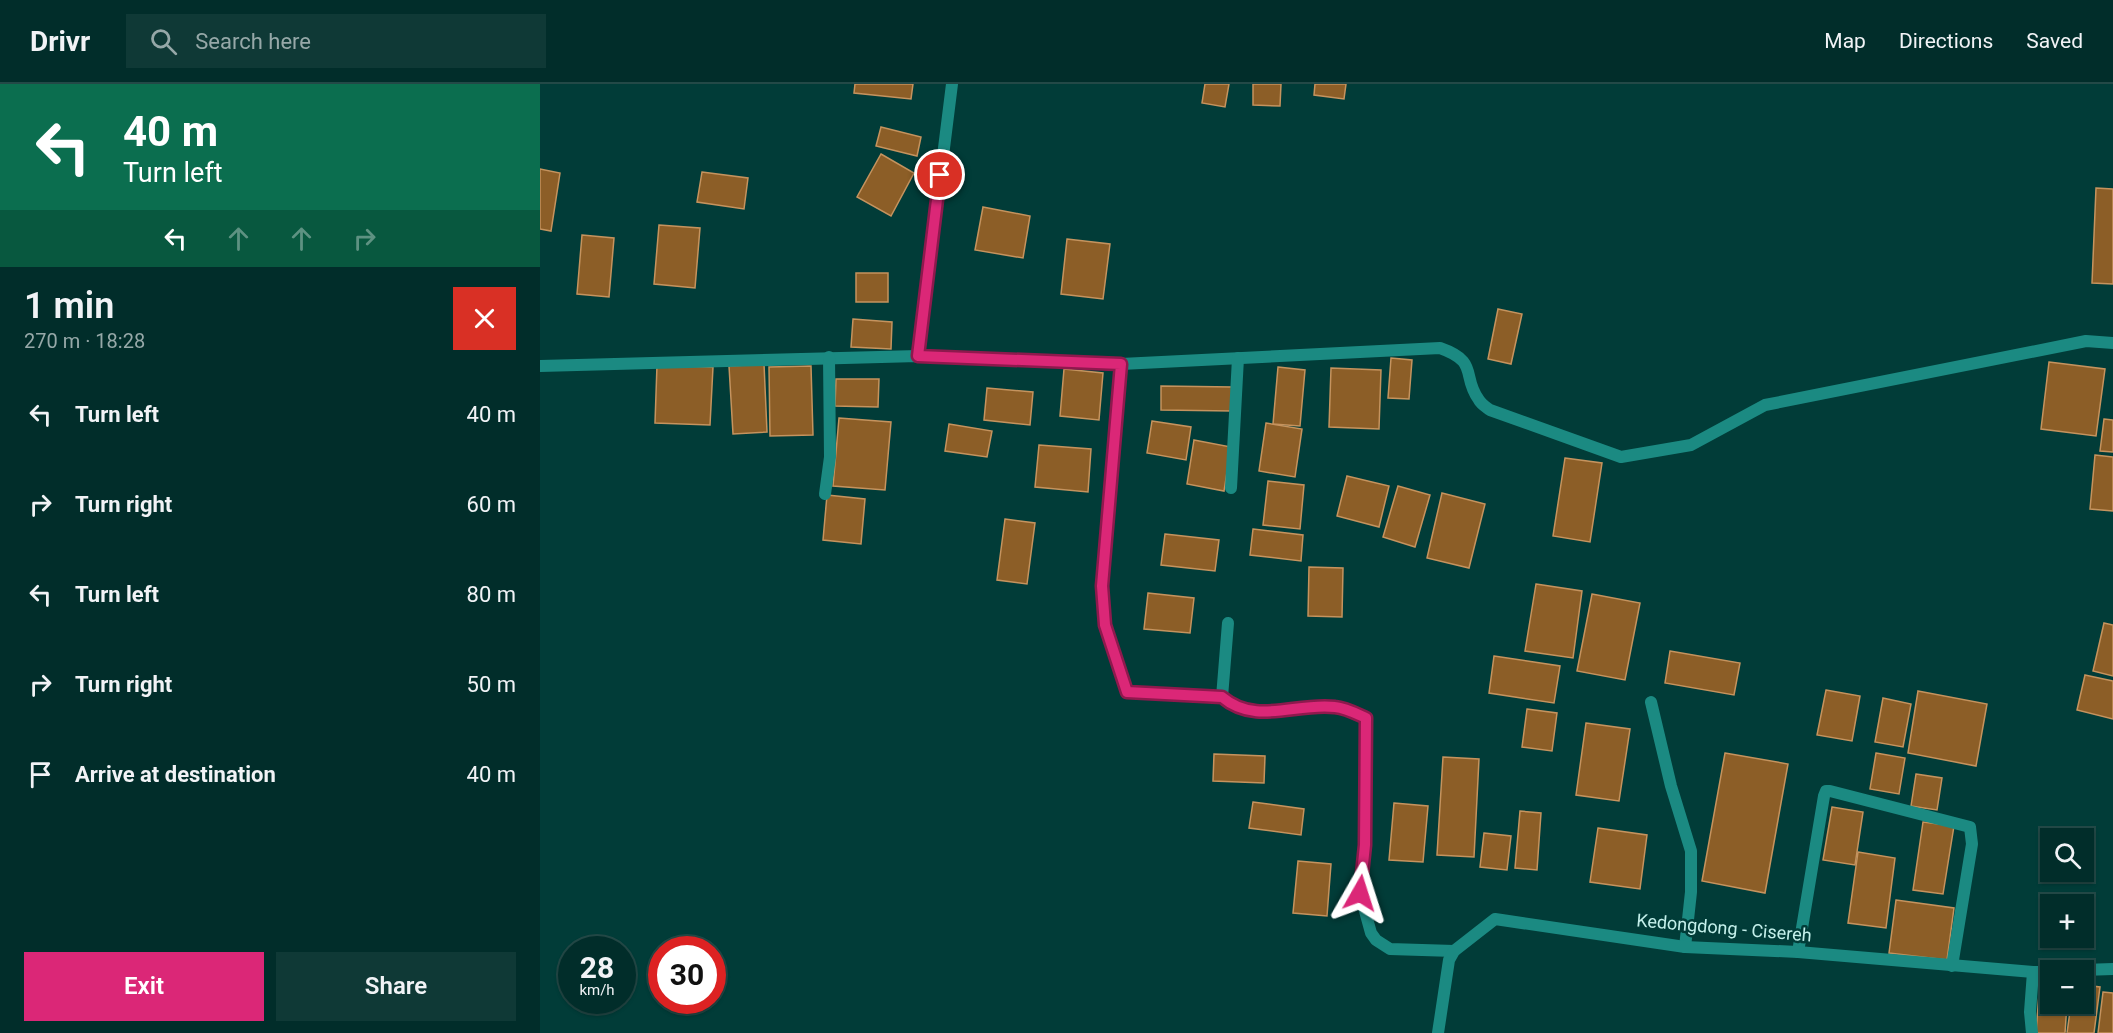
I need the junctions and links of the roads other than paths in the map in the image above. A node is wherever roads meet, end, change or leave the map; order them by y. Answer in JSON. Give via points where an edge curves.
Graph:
{"nodes":[{"id":1,"x":952,"y":84,"type":"edge"},
{"id":2,"x":2113,"y":343,"type":"edge"},
{"id":3,"x":918,"y":356,"type":"junction"},
{"id":4,"x":829,"y":357,"type":"junction"},
{"id":5,"x":1238,"y":358,"type":"junction"},
{"id":6,"x":1121,"y":364,"type":"junction"},
{"id":7,"x":540,"y":366,"type":"edge"},
{"id":8,"x":1231,"y":488,"type":"dead end"},
{"id":9,"x":825,"y":494,"type":"dead end"},
{"id":10,"x":1228,"y":623,"type":"dead end"},
{"id":11,"x":1222,"y":697,"type":"junction"},
{"id":12,"x":1651,"y":702,"type":"dead end"},
{"id":13,"x":1685,"y":947,"type":"junction"},
{"id":14,"x":1454,"y":951,"type":"junction"},
{"id":15,"x":1798,"y":952,"type":"junction"},
{"id":16,"x":1952,"y":966,"type":"junction"},
{"id":17,"x":2113,"y":969,"type":"edge"},
{"id":18,"x":2094,"y":970,"type":"edge"},
{"id":19,"x":2033,"y":972,"type":"junction"},
{"id":20,"x":2040,"y":972,"type":"edge"},
{"id":21,"x":1438,"y":1033,"type":"edge"},
{"id":22,"x":2032,"y":1033,"type":"edge"}],
"edges":[{"from":1,"to":3,"type":"street"},
{"from":2,"to":5,"type":"street","via":[[2086,341],[1766,405],[1691,445],[1622,457],[1490,410],[1478,400],[1465,363],[1453,352],[1440,348]]},
{"from":3,"to":4,"type":"street"},
{"from":3,"to":6,"type":"street"},
{"from":4,"to":7,"type":"street"},
{"from":4,"to":9,"type":"street","via":[[830,457]]},
{"from":5,"to":6,"type":"street"},
{"from":5,"to":8,"type":"street"},
{"from":6,"to":11,"type":"street","via":[[1102,586],[1105,625],[1127,692]]},
{"from":10,"to":11,"type":"street"},
{"from":11,"to":14,"type":"street","via":[[1249,712],[1335,707],[1366,718],[1365,845],[1360,893],[1371,933],[1390,949]]},
{"from":12,"to":13,"type":"street","via":[[1691,851]]},
{"from":13,"to":14,"type":"street","name":"Kedongdong - Cisereh","via":[[1495,919]]},
{"from":13,"to":15,"type":"street","name":"Kedongdong - Cisereh"},
{"from":14,"to":21,"type":"street","via":[[1449,960]]},
{"from":15,"to":16,"type":"street","name":"Kedongdong - Cisereh"},
{"from":15,"to":16,"type":"street","via":[[1824,796],[1830,790],[1970,827],[1972,844]]},
{"from":16,"to":19,"type":"street","name":"Kedongdong - Cisereh"},
{"from":17,"to":18,"type":"street"},
{"from":19,"to":20,"type":"street","name":"Kedongdong - Cisereh"},
{"from":19,"to":22,"type":"street"}]}
